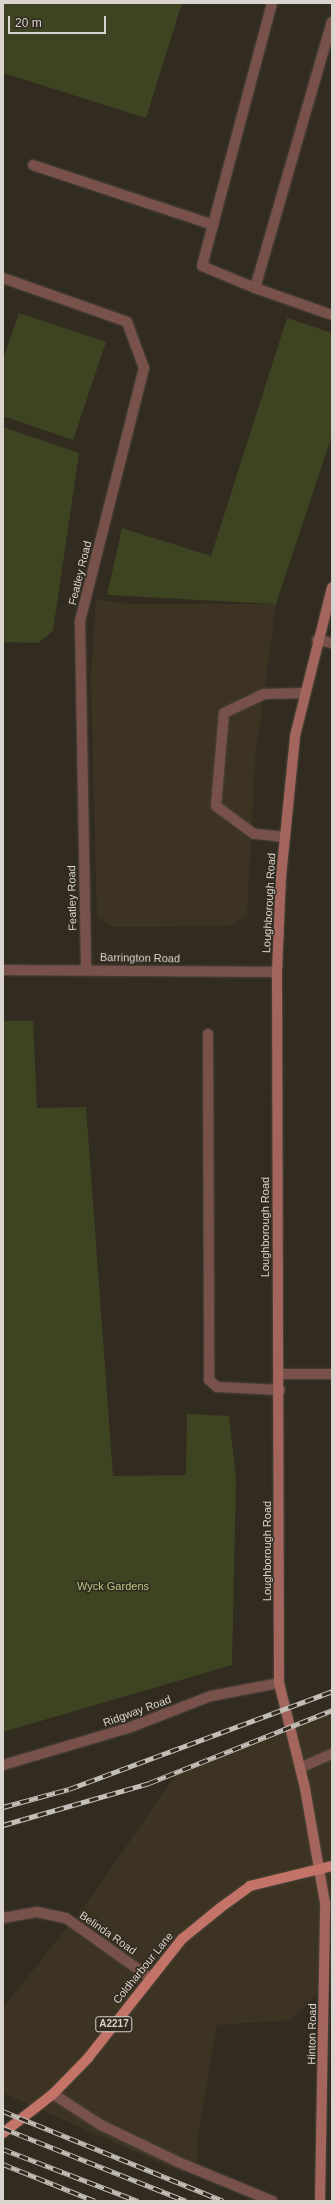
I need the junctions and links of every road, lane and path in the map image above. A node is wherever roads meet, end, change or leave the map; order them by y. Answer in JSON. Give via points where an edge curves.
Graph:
{"nodes":[{"id":1,"x":272,"y":3,"type":"edge"},
{"id":2,"x":332,"y":22,"type":"edge"},
{"id":3,"x":33,"y":165,"type":"dead end"},
{"id":4,"x":213,"y":225,"type":"junction"},
{"id":5,"x":3,"y":278,"type":"edge"},
{"id":6,"x":255,"y":288,"type":"junction"},
{"id":7,"x":332,"y":315,"type":"edge"},
{"id":8,"x":332,"y":588,"type":"edge"},
{"id":9,"x":317,"y":640,"type":"junction"},
{"id":10,"x":332,"y":643,"type":"edge"},
{"id":11,"x":304,"y":693,"type":"junction"},
{"id":12,"x":285,"y":837,"type":"junction"},
{"id":13,"x":86,"y":969,"type":"junction"},
{"id":14,"x":3,"y":970,"type":"edge"},
{"id":15,"x":277,"y":972,"type":"junction"},
{"id":16,"x":208,"y":1034,"type":"dead end"},
{"id":17,"x":280,"y":1374,"type":"junction"},
{"id":18,"x":332,"y":1374,"type":"edge"},
{"id":19,"x":280,"y":1390,"type":"junction"},
{"id":20,"x":278,"y":1683,"type":"junction"},
{"id":21,"x":332,"y":1754,"type":"edge"},
{"id":22,"x":3,"y":1765,"type":"edge"},
{"id":23,"x":300,"y":1768,"type":"junction"},
{"id":24,"x":332,"y":1866,"type":"edge"},
{"id":25,"x":320,"y":1867,"type":"junction"},
{"id":26,"x":3,"y":1918,"type":"edge"},
{"id":27,"x":149,"y":1977,"type":"junction"},
{"id":28,"x":53,"y":2094,"type":"junction"},
{"id":29,"x":3,"y":2133,"type":"edge"},
{"id":30,"x":272,"y":2201,"type":"edge"},
{"id":31,"x":320,"y":2201,"type":"edge"}],
"edges":[{"from":1,"to":4,"type":"street"},
{"from":2,"to":6,"type":"street"},
{"from":3,"to":4,"type":"street"},
{"from":4,"to":6,"type":"street","via":[[202,266]]},
{"from":5,"to":13,"type":"street","name":"Featley Road","via":[[127,322],[144,368],[80,621]]},
{"from":6,"to":7,"type":"street"},
{"from":8,"to":9,"type":"street","name":"Loughborough Road"},
{"from":9,"to":10,"type":"street"},
{"from":9,"to":11,"type":"street","name":"Loughborough Road"},
{"from":11,"to":12,"type":"street","name":"Loughborough Road","via":[[295,736]]},
{"from":11,"to":12,"type":"street","via":[[264,694],[224,713],[216,806],[254,834]]},
{"from":12,"to":15,"type":"street","name":"Loughborough Road"},
{"from":13,"to":14,"type":"street","name":"Barrington Road"},
{"from":13,"to":15,"type":"street","name":"Barrington Road"},
{"from":15,"to":17,"type":"street","name":"Loughborough Road"},
{"from":16,"to":19,"type":"street","via":[[209,1380],[216,1387]]},
{"from":17,"to":18,"type":"street"},
{"from":17,"to":19,"type":"street","name":"Loughborough Road"},
{"from":19,"to":20,"type":"street","name":"Loughborough Road"},
{"from":20,"to":22,"type":"street","name":"Ridgway Road","via":[[211,1696],[131,1727]]},
{"from":20,"to":23,"type":"street","name":"Loughborough Road"},
{"from":21,"to":23,"type":"street"},
{"from":23,"to":25,"type":"street","name":"Loughborough Road"},
{"from":24,"to":25,"type":"main road","name":"Coldharbour Lane","number":"A2217"},
{"from":25,"to":27,"type":"main road","name":"Coldharbour Lane","number":"A2217","via":[[250,1886],[182,1939]]},
{"from":25,"to":31,"type":"street","name":"Hinton Road","via":[[326,1924]]},
{"from":26,"to":27,"type":"street","name":"Belinda Road","via":[[37,1912],[66,1918]]},
{"from":27,"to":28,"type":"main road","name":"Coldharbour Lane","number":"A2217","via":[[88,2058]]},
{"from":28,"to":29,"type":"main road","name":"Coldharbour Lane","number":"A2217"},
{"from":28,"to":30,"type":"street","via":[[101,2125],[178,2162]]}]}
